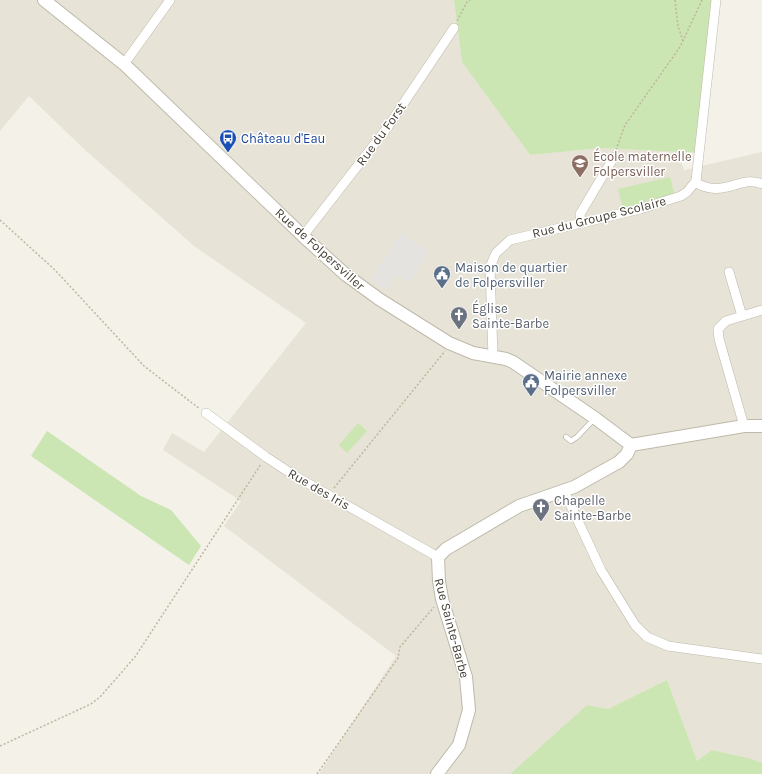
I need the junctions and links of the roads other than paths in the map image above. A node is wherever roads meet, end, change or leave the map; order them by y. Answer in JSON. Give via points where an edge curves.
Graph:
{"nodes":[{"id":1,"x":44,"y":0,"type":"edge"},
{"id":2,"x":170,"y":0,"type":"edge"},
{"id":3,"x":716,"y":0,"type":"edge"},
{"id":4,"x":454,"y":28,"type":"road end"},
{"id":5,"x":124,"y":64,"type":"junction"},
{"id":6,"x":614,"y":157,"type":"road end"},
{"id":7,"x":695,"y":182,"type":"junction"},
{"id":8,"x":762,"y":184,"type":"edge"},
{"id":9,"x":581,"y":223,"type":"junction"},
{"id":10,"x":303,"y":236,"type":"junction"},
{"id":11,"x":729,"y":272,"type":"dead end"},
{"id":12,"x":762,"y":310,"type":"edge"},
{"id":13,"x":742,"y":316,"type":"junction"},
{"id":14,"x":492,"y":357,"type":"junction"},
{"id":15,"x":206,"y":413,"type":"road end"},
{"id":16,"x":595,"y":418,"type":"junction"},
{"id":17,"x":744,"y":426,"type":"junction"},
{"id":18,"x":762,"y":426,"type":"edge"},
{"id":19,"x":566,"y":437,"type":"dead end"},
{"id":20,"x":631,"y":445,"type":"junction"},
{"id":21,"x":564,"y":490,"type":"junction"},
{"id":22,"x":438,"y":557,"type":"junction"},
{"id":23,"x":762,"y":659,"type":"edge"},
{"id":24,"x":437,"y":774,"type":"edge"}],
"edges":[{"from":1,"to":5,"type":"street","name":"Rue de Folpersviller"},
{"from":2,"to":5,"type":"street"},
{"from":3,"to":7,"type":"street"},
{"from":4,"to":10,"type":"street","name":"Rue du Forst","via":[[387,128]]},
{"from":5,"to":10,"type":"street","name":"Rue de Folpersviller"},
{"from":6,"to":9,"type":"street","via":[[580,214]]},
{"from":7,"to":8,"type":"street","via":[[712,190],[751,182]]},
{"from":7,"to":9,"type":"street","name":"Rue du Groupe Scolaire","via":[[681,196]]},
{"from":9,"to":14,"type":"street","name":"Rue du Groupe Scolaire","via":[[510,240],[496,252],[490,267]]},
{"from":10,"to":14,"type":"street","name":"Rue de Folpersviller","via":[[358,284],[418,324],[451,344]]},
{"from":11,"to":13,"type":"street"},
{"from":12,"to":13,"type":"street"},
{"from":13,"to":17,"type":"street","via":[[721,324],[718,335]]},
{"from":14,"to":16,"type":"street","name":"Rue de Folpersviller","via":[[513,362]]},
{"from":15,"to":22,"type":"street","name":"Rue des Iris","via":[[266,457],[328,496]]},
{"from":16,"to":19,"type":"lane","via":[[577,438],[571,441]]},
{"from":16,"to":20,"type":"street","name":"Rue de Folpersviller"},
{"from":17,"to":18,"type":"street"},
{"from":17,"to":20,"type":"street"},
{"from":20,"to":21,"type":"street","via":[[619,462]]},
{"from":21,"to":22,"type":"street","via":[[505,513],[446,549]]},
{"from":21,"to":23,"type":"street","via":[[602,570],[635,625],[647,637],[668,646]]},
{"from":22,"to":24,"type":"street","name":"Rue Sainte-Barbe","via":[[437,572],[443,603],[466,677],[469,710],[459,745]]}]}
